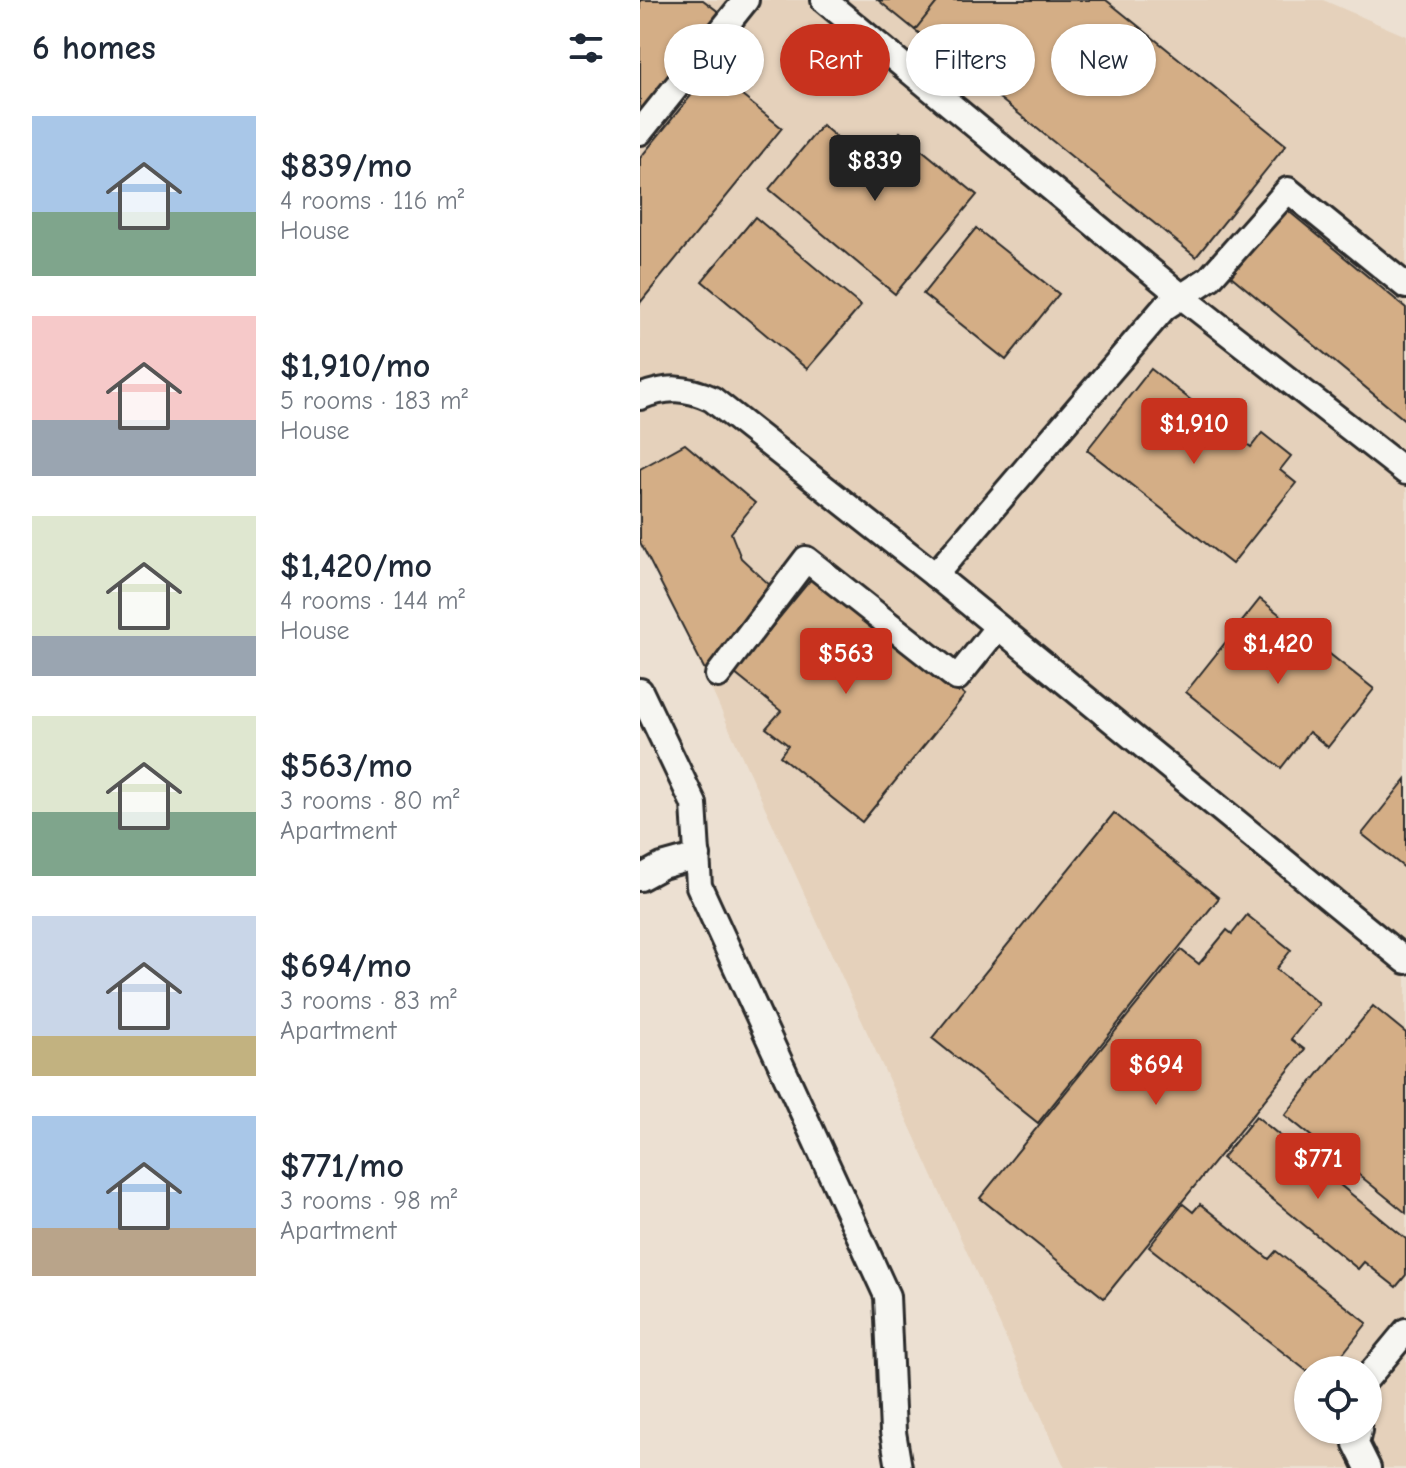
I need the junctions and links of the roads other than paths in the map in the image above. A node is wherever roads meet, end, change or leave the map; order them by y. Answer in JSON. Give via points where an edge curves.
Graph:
{"nodes":[{"id":1,"x":746,"y":0,"type":"edge"},
{"id":2,"x":824,"y":0,"type":"edge"},
{"id":3,"x":640,"y":132,"type":"edge"},
{"id":4,"x":1406,"y":286,"type":"edge"},
{"id":5,"x":1181,"y":296,"type":"junction"},
{"id":6,"x":640,"y":397,"type":"edge"},
{"id":7,"x":1406,"y":472,"type":"edge"},
{"id":8,"x":935,"y":575,"type":"junction"},
{"id":9,"x":997,"y":628,"type":"junction"},
{"id":10,"x":718,"y":675,"type":"dead end"},
{"id":11,"x":640,"y":691,"type":"edge"},
{"id":12,"x":698,"y":856,"type":"junction"},
{"id":13,"x":640,"y":878,"type":"edge"},
{"id":14,"x":1406,"y":961,"type":"edge"},
{"id":15,"x":1406,"y":1331,"type":"edge"},
{"id":16,"x":1382,"y":1360,"type":"edge"},
{"id":17,"x":1356,"y":1444,"type":"edge"},
{"id":18,"x":899,"y":1468,"type":"edge"},
{"id":19,"x":1368,"y":1468,"type":"edge"}],
"edges":[{"from":1,"to":3,"type":"lane"},
{"from":2,"to":5,"type":"lane"},
{"from":4,"to":5,"type":"lane","via":[[1288,190],[1210,278]]},
{"from":5,"to":7,"type":"lane"},
{"from":5,"to":8,"type":"lane","via":[[1164,308]]},
{"from":6,"to":8,"type":"lane","via":[[663,388],[691,389],[712,399]]},
{"from":8,"to":9,"type":"lane"},
{"from":9,"to":10,"type":"lane","via":[[957,678],[806,559]]},
{"from":9,"to":14,"type":"lane"},
{"from":11,"to":12,"type":"lane","via":[[694,804]]},
{"from":12,"to":13,"type":"lane"},
{"from":12,"to":18,"type":"lane","via":[[699,886],[887,1296]]},
{"from":15,"to":16,"type":"lane"},
{"from":17,"to":19,"type":"lane"}]}
